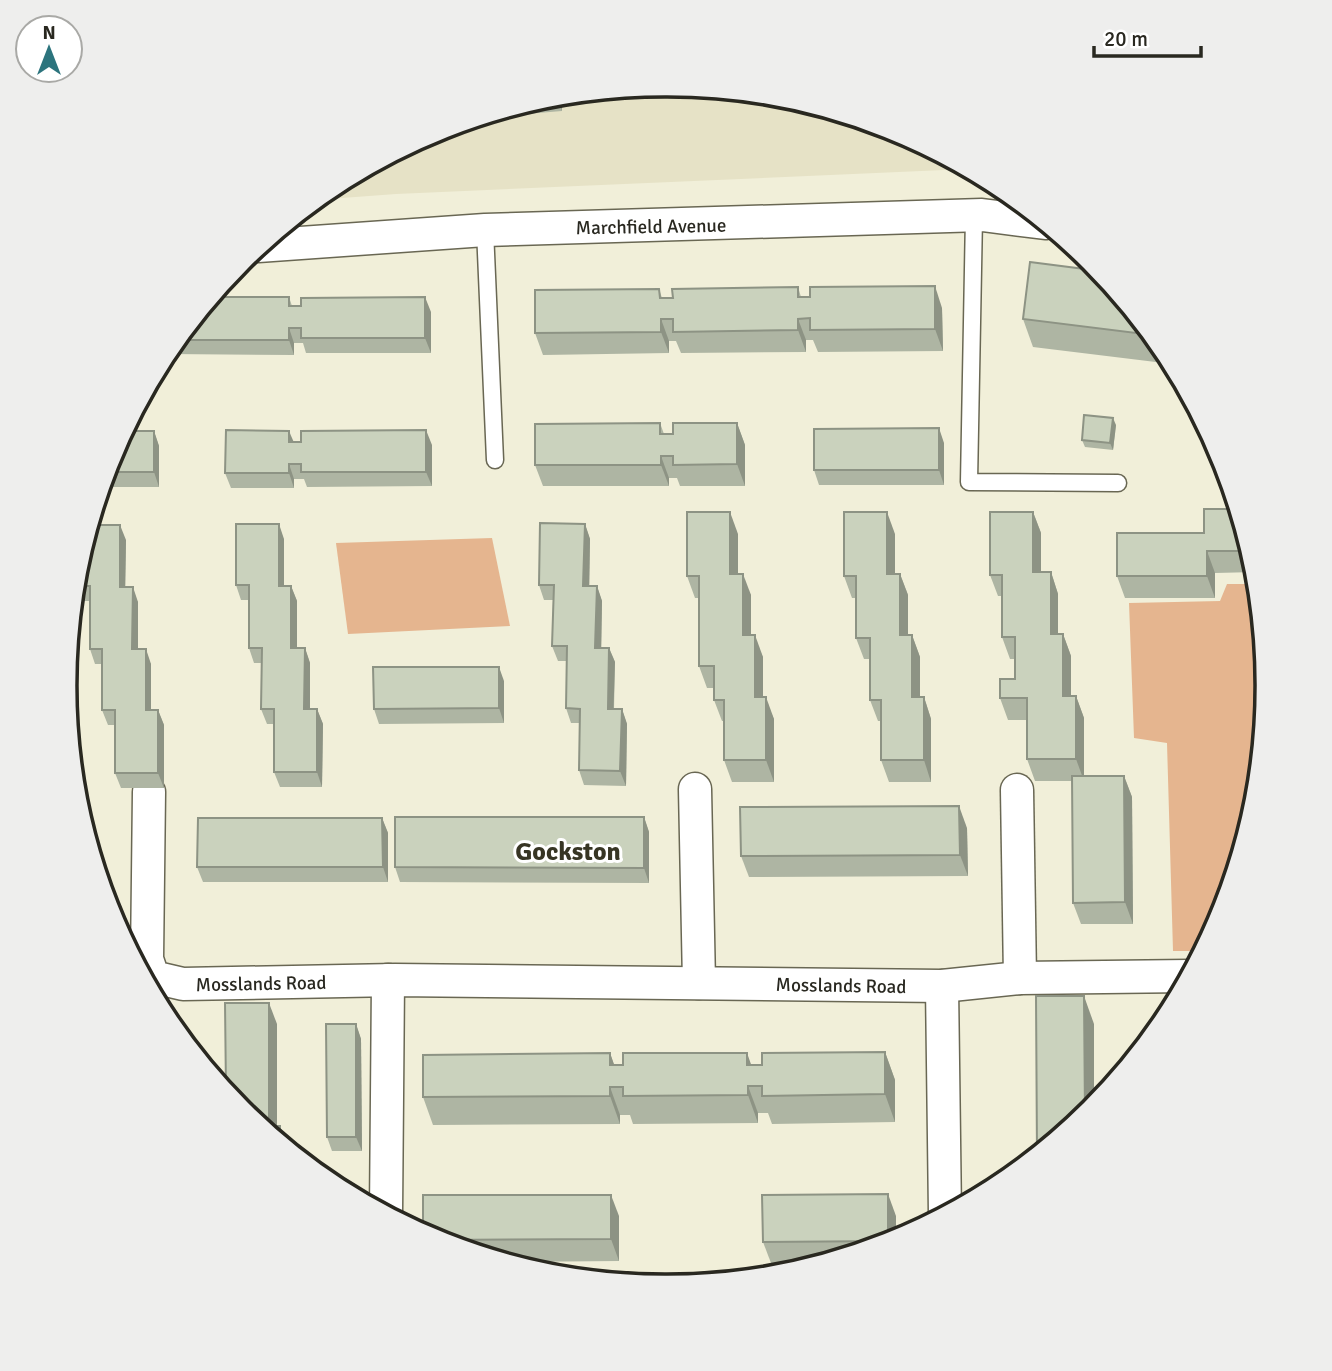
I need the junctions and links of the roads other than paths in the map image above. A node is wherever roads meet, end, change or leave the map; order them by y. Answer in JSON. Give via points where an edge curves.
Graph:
{"nodes":[{"id":1,"x":974,"y":216,"type":"junction"},
{"id":2,"x":1029,"y":221,"type":"edge"},
{"id":3,"x":485,"y":230,"type":"junction"},
{"id":4,"x":276,"y":245,"type":"edge"},
{"id":5,"x":495,"y":460,"type":"dead end"},
{"id":6,"x":1118,"y":483,"type":"dead end"},
{"id":7,"x":695,"y":789,"type":"dead end"},
{"id":8,"x":1017,"y":789,"type":"dead end"},
{"id":9,"x":149,"y":792,"type":"edge"},
{"id":10,"x":150,"y":969,"type":"edge"},
{"id":11,"x":1178,"y":976,"type":"edge"},
{"id":12,"x":155,"y":977,"type":"edge"},
{"id":13,"x":1020,"y":978,"type":"junction"},
{"id":14,"x":388,"y":980,"type":"junction"},
{"id":15,"x":699,"y":983,"type":"junction"},
{"id":16,"x":942,"y":986,"type":"junction"},
{"id":17,"x":386,"y":1204,"type":"edge"},
{"id":18,"x":945,"y":1204,"type":"edge"}],
"edges":[{"from":1,"to":2,"type":"street","name":"Marchfield Avenue"},
{"from":1,"to":3,"type":"street","name":"Marchfield Avenue"},
{"from":1,"to":6,"type":"lane","via":[[969,482]]},
{"from":3,"to":4,"type":"street","name":"Marchfield Avenue"},
{"from":3,"to":5,"type":"lane"},
{"from":7,"to":15,"type":"street"},
{"from":8,"to":13,"type":"street"},
{"from":9,"to":10,"type":"street","name":"Mosslands Road"},
{"from":11,"to":13,"type":"street","name":"Mosslands Road"},
{"from":12,"to":14,"type":"street","name":"Mosslands Road","via":[[183,984]]},
{"from":13,"to":16,"type":"street","name":"Mosslands Road"},
{"from":14,"to":15,"type":"street","name":"Mosslands Road"},
{"from":14,"to":17,"type":"street"},
{"from":15,"to":16,"type":"street","name":"Mosslands Road"},
{"from":16,"to":18,"type":"street"}]}
